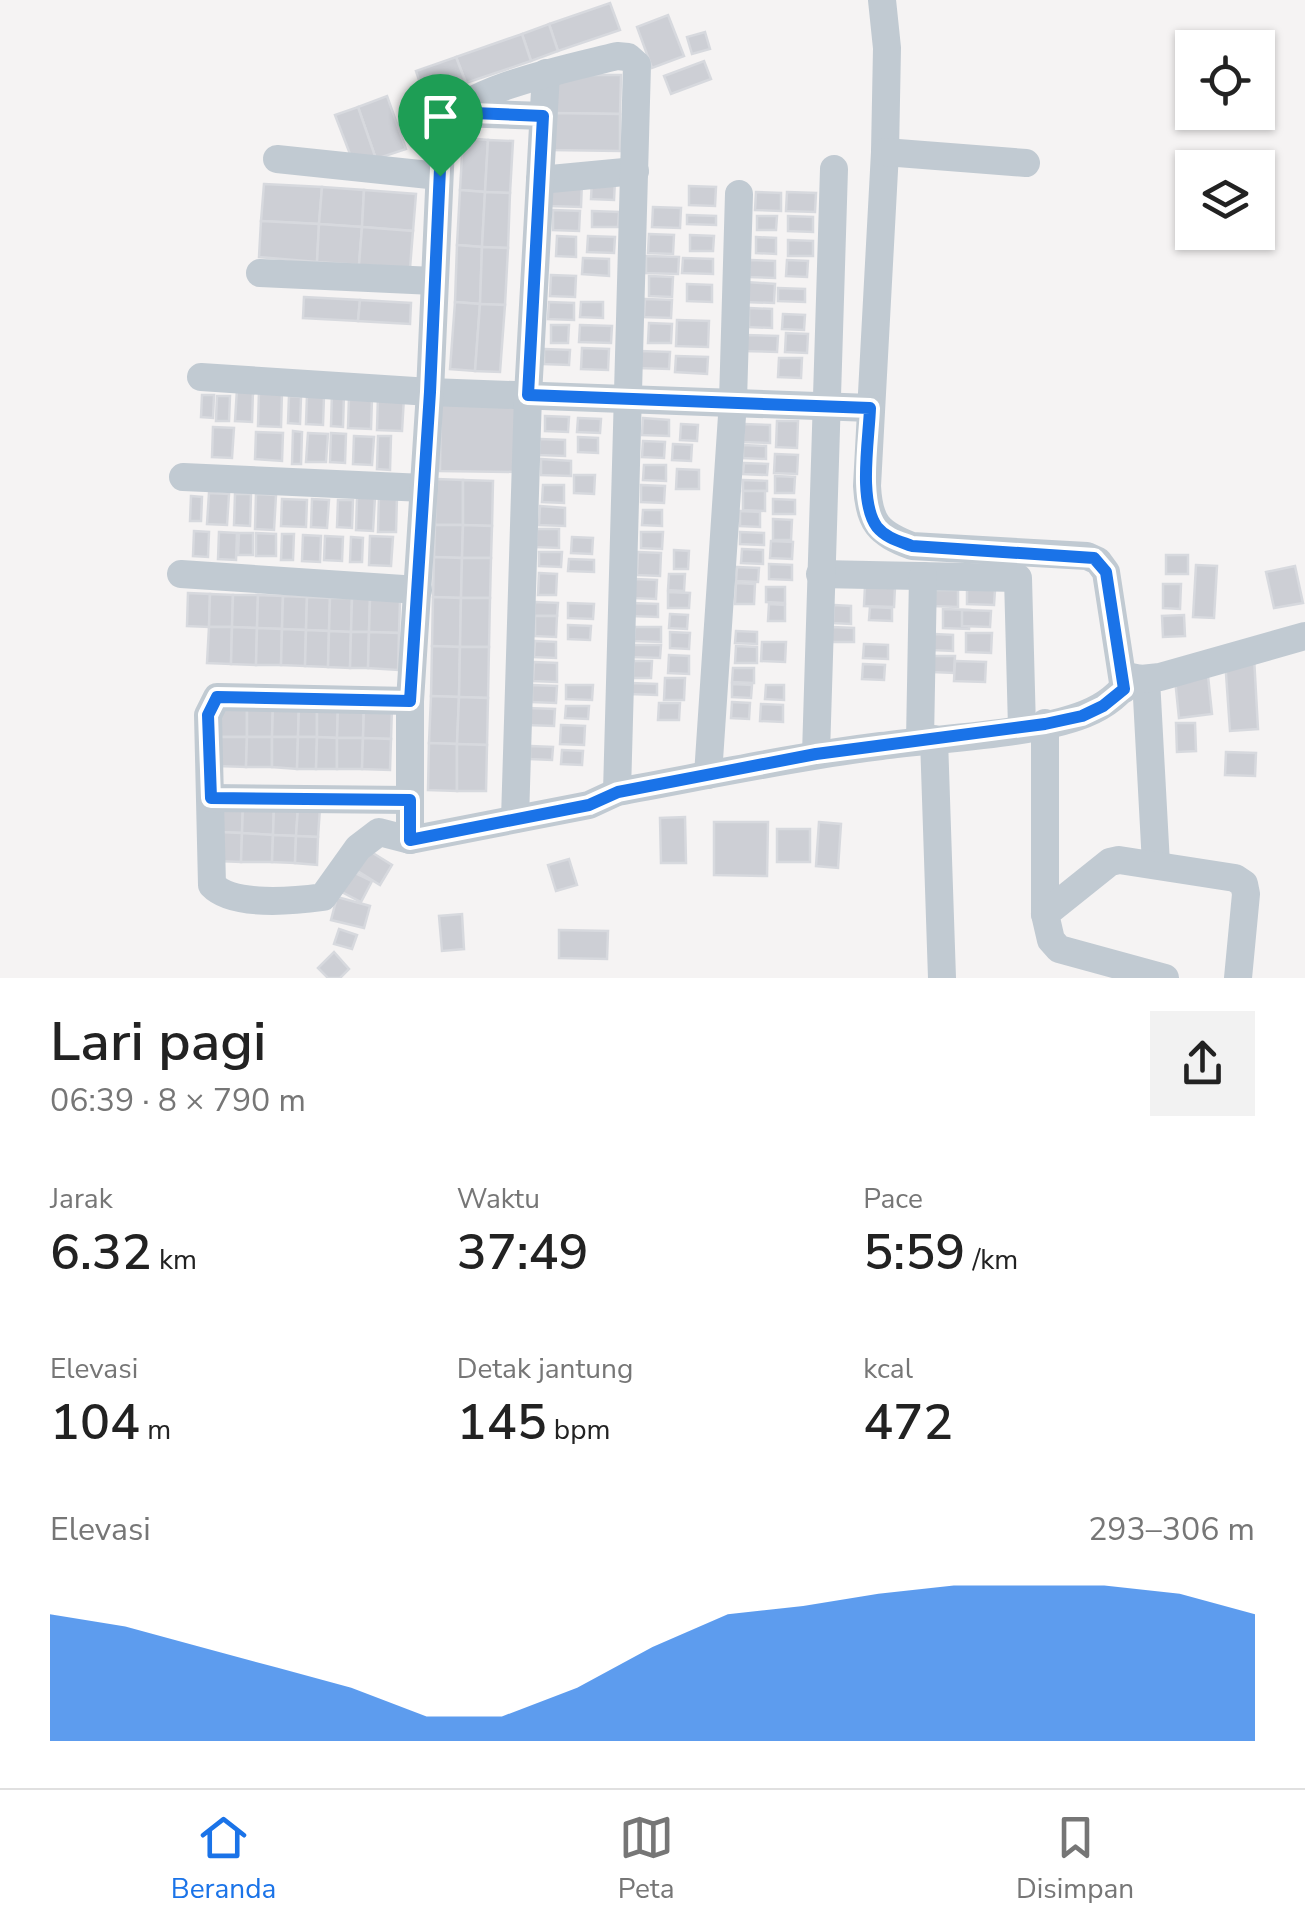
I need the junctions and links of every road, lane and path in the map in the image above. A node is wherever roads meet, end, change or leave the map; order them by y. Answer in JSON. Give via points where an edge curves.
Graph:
{"nodes":[{"id":1,"x":882,"y":0,"type":"edge"},
{"id":2,"x":546,"y":74,"type":"junction"},
{"id":3,"x":449,"y":112,"type":"junction"},
{"id":4,"x":543,"y":116,"type":"junction"},
{"id":5,"x":885,"y":152,"type":"junction"},
{"id":6,"x":277,"y":159,"type":"dead end"},
{"id":7,"x":1026,"y":163,"type":"dead end"},
{"id":8,"x":834,"y":168,"type":"dead end"},
{"id":9,"x":634,"y":171,"type":"junction"},
{"id":10,"x":440,"y":176,"type":"junction"},
{"id":11,"x":540,"y":180,"type":"junction"},
{"id":12,"x":739,"y":194,"type":"dead end"},
{"id":13,"x":260,"y":273,"type":"dead end"},
{"id":14,"x":434,"y":281,"type":"junction"},
{"id":15,"x":201,"y":377,"type":"dead end"},
{"id":16,"x":430,"y":392,"type":"junction"},
{"id":17,"x":528,"y":395,"type":"junction"},
{"id":18,"x":628,"y":398,"type":"junction"},
{"id":19,"x":733,"y":400,"type":"junction"},
{"id":20,"x":828,"y":404,"type":"junction"},
{"id":21,"x":870,"y":408,"type":"junction"},
{"id":22,"x":184,"y":477,"type":"dead end"},
{"id":23,"x":424,"y":488,"type":"junction"},
{"id":24,"x":998,"y":550,"type":"junction"},
{"id":25,"x":181,"y":574,"type":"dead end"},
{"id":26,"x":820,"y":574,"type":"junction"},
{"id":27,"x":923,"y":576,"type":"junction"},
{"id":28,"x":1018,"y":578,"type":"junction"},
{"id":29,"x":418,"y":590,"type":"junction"},
{"id":30,"x":1305,"y":636,"type":"edge"},
{"id":31,"x":1135,"y":684,"type":"junction"},
{"id":32,"x":410,"y":701,"type":"junction"},
{"id":33,"x":1033,"y":726,"type":"junction"},
{"id":34,"x":927,"y":740,"type":"junction"},
{"id":35,"x":816,"y":754,"type":"junction"},
{"id":36,"x":708,"y":775,"type":"junction"},
{"id":37,"x":618,"y":792,"type":"junction"},
{"id":38,"x":211,"y":798,"type":"junction"},
{"id":39,"x":410,"y":800,"type":"junction"},
{"id":40,"x":514,"y":818,"type":"junction"},
{"id":41,"x":410,"y":840,"type":"junction"},
{"id":42,"x":1156,"y":864,"type":"junction"},
{"id":43,"x":1045,"y":914,"type":"junction"},
{"id":44,"x":942,"y":978,"type":"edge"},
{"id":45,"x":1165,"y":978,"type":"edge"},
{"id":46,"x":1238,"y":978,"type":"edge"}],
"edges":[{"from":1,"to":5,"type":"street"},
{"from":2,"to":3,"type":"street"},
{"from":2,"to":4,"type":"street"},
{"from":2,"to":9,"type":"street","via":[[618,56],[637,64]]},
{"from":3,"to":4,"type":"street"},
{"from":3,"to":10,"type":"street","via":[[442,124]]},
{"from":4,"to":11,"type":"street"},
{"from":5,"to":7,"type":"street"},
{"from":5,"to":21,"type":"street"},
{"from":6,"to":10,"type":"street"},
{"from":8,"to":20,"type":"street"},
{"from":9,"to":11,"type":"street"},
{"from":9,"to":18,"type":"street"},
{"from":10,"to":14,"type":"street"},
{"from":11,"to":17,"type":"street"},
{"from":12,"to":19,"type":"street"},
{"from":13,"to":14,"type":"street"},
{"from":14,"to":16,"type":"street"},
{"from":15,"to":16,"type":"street"},
{"from":16,"to":17,"type":"street"},
{"from":16,"to":23,"type":"street"},
{"from":17,"to":18,"type":"street"},
{"from":17,"to":40,"type":"street"},
{"from":18,"to":19,"type":"street"},
{"from":18,"to":37,"type":"street"},
{"from":19,"to":20,"type":"street"},
{"from":19,"to":36,"type":"street"},
{"from":20,"to":21,"type":"street"},
{"from":20,"to":26,"type":"street"},
{"from":21,"to":24,"type":"street","via":[[868,509],[878,527],[912,546]]},
{"from":22,"to":23,"type":"street"},
{"from":23,"to":29,"type":"street"},
{"from":24,"to":28,"type":"street","via":[[1015,561]]},
{"from":24,"to":31,"type":"street","via":[[1088,556],[1103,565]]},
{"from":25,"to":29,"type":"street"},
{"from":26,"to":27,"type":"street"},
{"from":26,"to":35,"type":"street"},
{"from":27,"to":28,"type":"street"},
{"from":27,"to":34,"type":"street"},
{"from":28,"to":33,"type":"street"},
{"from":29,"to":32,"type":"street"},
{"from":30,"to":31,"type":"street"},
{"from":31,"to":33,"type":"street","via":[[1082,716]]},
{"from":31,"to":42,"type":"street"},
{"from":32,"to":38,"type":"street","via":[[217,697],[208,715]]},
{"from":32,"to":39,"type":"street"},
{"from":33,"to":34,"type":"street"},
{"from":33,"to":43,"type":"street"},
{"from":34,"to":35,"type":"street"},
{"from":34,"to":44,"type":"street"},
{"from":35,"to":36,"type":"street"},
{"from":36,"to":37,"type":"street"},
{"from":37,"to":40,"type":"street","via":[[589,805]]},
{"from":38,"to":39,"type":"street"},
{"from":38,"to":41,"type":"street","via":[[212,886],[220,894],[281,902],[322,897],[358,848],[379,832]]},
{"from":39,"to":41,"type":"street"},
{"from":40,"to":41,"type":"street"},
{"from":42,"to":43,"type":"street","via":[[1110,862]]},
{"from":42,"to":46,"type":"street","via":[[1244,884]]},
{"from":43,"to":45,"type":"street","via":[[1059,950]]}]}
